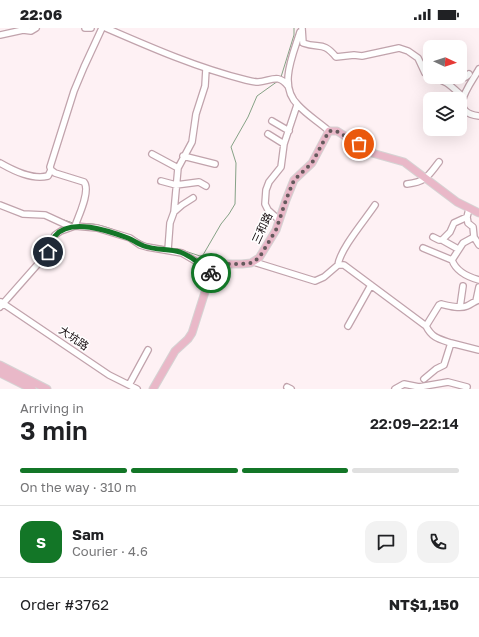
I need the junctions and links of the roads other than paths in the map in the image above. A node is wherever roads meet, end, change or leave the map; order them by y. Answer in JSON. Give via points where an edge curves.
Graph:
{"nodes":[{"id":1,"x":36,"y":28,"type":"edge"},
{"id":2,"x":85,"y":28,"type":"edge"},
{"id":3,"x":91,"y":28,"type":"edge"},
{"id":4,"x":102,"y":28,"type":"edge"},
{"id":5,"x":106,"y":28,"type":"edge"},
{"id":6,"x":302,"y":28,"type":"edge"},
{"id":7,"x":0,"y":35,"type":"edge"},
{"id":8,"x":422,"y":65,"type":"edge"},
{"id":9,"x":206,"y":69,"type":"junction"},
{"id":10,"x":479,"y":69,"type":"edge"},
{"id":11,"x":449,"y":84,"type":"edge"},
{"id":12,"x":288,"y":86,"type":"junction"},
{"id":13,"x":458,"y":92,"type":"edge"},
{"id":14,"x":465,"y":92,"type":"edge"},
{"id":15,"x":297,"y":105,"type":"junction"},
{"id":16,"x":467,"y":113,"type":"edge"},
{"id":17,"x":479,"y":116,"type":"edge"},
{"id":18,"x":272,"y":121,"type":"dead end"},
{"id":19,"x":288,"y":131,"type":"junction"},
{"id":20,"x":329,"y":131,"type":"junction"},
{"id":21,"x":268,"y":134,"type":"dead end"},
{"id":22,"x":284,"y":144,"type":"junction"},
{"id":23,"x":152,"y":154,"type":"dead end"},
{"id":24,"x":183,"y":156,"type":"junction"},
{"id":25,"x":439,"y":162,"type":"dead end"},
{"id":26,"x":0,"y":163,"type":"edge"},
{"id":27,"x":215,"y":164,"type":"dead end"},
{"id":28,"x":178,"y":168,"type":"junction"},
{"id":29,"x":51,"y":170,"type":"junction"},
{"id":30,"x":426,"y":178,"type":"junction"},
{"id":31,"x":161,"y":181,"type":"dead end"},
{"id":32,"x":407,"y":184,"type":"dead end"},
{"id":33,"x":176,"y":185,"type":"junction"},
{"id":34,"x":206,"y":186,"type":"dead end"},
{"id":35,"x":193,"y":198,"type":"dead end"},
{"id":36,"x":0,"y":205,"type":"edge"},
{"id":37,"x":375,"y":205,"type":"dead end"},
{"id":38,"x":469,"y":209,"type":"junction"},
{"id":39,"x":174,"y":212,"type":"junction"},
{"id":40,"x":479,"y":213,"type":"edge"},
{"id":41,"x":467,"y":217,"type":"junction"},
{"id":42,"x":279,"y":220,"type":"junction"},
{"id":43,"x":73,"y":227,"type":"junction"},
{"id":44,"x":474,"y":237,"type":"junction"},
{"id":45,"x":433,"y":238,"type":"dead end"},
{"id":46,"x":442,"y":240,"type":"junction"},
{"id":47,"x":479,"y":245,"type":"edge"},
{"id":48,"x":168,"y":248,"type":"junction"},
{"id":49,"x":423,"y":248,"type":"dead end"},
{"id":50,"x":458,"y":249,"type":"junction"},
{"id":51,"x":452,"y":260,"type":"junction"},
{"id":52,"x":254,"y":262,"type":"junction"},
{"id":53,"x":338,"y":265,"type":"junction"},
{"id":54,"x":211,"y":273,"type":"junction"},
{"id":55,"x":479,"y":280,"type":"edge"},
{"id":56,"x":371,"y":285,"type":"junction"},
{"id":57,"x":463,"y":286,"type":"dead end"},
{"id":58,"x":479,"y":287,"type":"edge"},
{"id":59,"x":477,"y":300,"type":"edge"},
{"id":60,"x":1,"y":304,"type":"edge"},
{"id":61,"x":460,"y":307,"type":"junction"},
{"id":62,"x":348,"y":326,"type":"dead end"},
{"id":63,"x":426,"y":326,"type":"junction"},
{"id":64,"x":451,"y":343,"type":"junction"},
{"id":65,"x":148,"y":350,"type":"dead end"},
{"id":66,"x":479,"y":350,"type":"edge"},
{"id":67,"x":0,"y":365,"type":"edge"},
{"id":68,"x":0,"y":373,"type":"edge"},
{"id":69,"x":424,"y":379,"type":"dead end"},
{"id":70,"x":129,"y":385,"type":"junction"},
{"id":71,"x":467,"y":387,"type":"dead end"},
{"id":72,"x":32,"y":389,"type":"edge"},
{"id":73,"x":46,"y":389,"type":"edge"},
{"id":74,"x":137,"y":389,"type":"edge"},
{"id":75,"x":153,"y":389,"type":"edge"},
{"id":76,"x":396,"y":389,"type":"edge"}],
"edges":[{"from":1,"to":7,"type":"street"},
{"from":2,"to":3,"type":"street"},
{"from":4,"to":29,"type":"street","via":[[74,91]]},
{"from":5,"to":9,"type":"street"},
{"from":6,"to":8,"type":"street","via":[[303,43],[325,46],[336,57],[362,56],[400,48],[413,54]]},
{"from":6,"to":12,"type":"street","via":[[288,72]]},
{"from":9,"to":12,"type":"street","via":[[248,81],[259,82],[272,78],[282,80]]},
{"from":9,"to":24,"type":"street","via":[[205,86],[196,114],[192,142]]},
{"from":10,"to":14,"type":"street"},
{"from":11,"to":13,"type":"street"},
{"from":12,"to":15,"type":"street"},
{"from":15,"to":19,"type":"street"},
{"from":15,"to":20,"type":"street"},
{"from":16,"to":17,"type":"street"},
{"from":18,"to":19,"type":"street"},
{"from":19,"to":22,"type":"street"},
{"from":20,"to":30,"type":"main road","via":[[336,131],[372,152],[404,162]]},
{"from":20,"to":42,"type":"main road","name":"三和路","via":[[312,163],[294,180]]},
{"from":21,"to":22,"type":"street"},
{"from":22,"to":42,"type":"street","via":[[281,167],[269,182],[265,198],[268,210]]},
{"from":23,"to":28,"type":"street"},
{"from":24,"to":27,"type":"street"},
{"from":24,"to":28,"type":"street"},
{"from":25,"to":30,"type":"street"},
{"from":26,"to":29,"type":"street","via":[[40,178],[48,176]]},
{"from":28,"to":33,"type":"street"},
{"from":29,"to":43,"type":"street","via":[[86,185],[86,193]]},
{"from":30,"to":32,"type":"street","via":[[418,183]]},
{"from":30,"to":38,"type":"main road"},
{"from":31,"to":33,"type":"street"},
{"from":33,"to":34,"type":"street","via":[[197,182]]},
{"from":33,"to":39,"type":"street"},
{"from":35,"to":39,"type":"street"},
{"from":36,"to":43,"type":"street","via":[[23,214],[45,215]]},
{"from":37,"to":53,"type":"street","via":[[345,249]]},
{"from":38,"to":40,"type":"main road"},
{"from":38,"to":41,"type":"street"},
{"from":39,"to":48,"type":"street","via":[[170,223]]},
{"from":41,"to":44,"type":"street","via":[[468,223],[473,227]]},
{"from":41,"to":46,"type":"street","via":[[454,223]]},
{"from":42,"to":52,"type":"main road","name":"三和路","via":[[270,242]]},
{"from":43,"to":48,"type":"street","via":[[97,228],[130,238],[147,247]]},
{"from":43,"to":60,"type":"street","via":[[55,235],[45,256]]},
{"from":44,"to":47,"type":"street"},
{"from":44,"to":50,"type":"street"},
{"from":45,"to":46,"type":"street"},
{"from":46,"to":50,"type":"street"},
{"from":48,"to":54,"type":"street","via":[[182,253]]},
{"from":49,"to":51,"type":"street"},
{"from":50,"to":51,"type":"street"},
{"from":51,"to":55,"type":"street","via":[[462,272]]},
{"from":52,"to":53,"type":"street","via":[[315,281]]},
{"from":52,"to":54,"type":"main road","via":[[220,264]]},
{"from":53,"to":56,"type":"street","via":[[344,265]]},
{"from":54,"to":75,"type":"main road","via":[[192,333],[175,351]]},
{"from":56,"to":62,"type":"street"},
{"from":56,"to":63,"type":"street"},
{"from":57,"to":61,"type":"street"},
{"from":58,"to":59,"type":"street"},
{"from":59,"to":61,"type":"street","via":[[468,306]]},
{"from":60,"to":70,"type":"street","name":"大坑路"},
{"from":61,"to":63,"type":"street","via":[[439,305]]},
{"from":63,"to":64,"type":"street","via":[[430,334]]},
{"from":64,"to":66,"type":"street"},
{"from":64,"to":69,"type":"street","via":[[444,365]]},
{"from":65,"to":70,"type":"street"},
{"from":67,"to":73,"type":"main road"},
{"from":68,"to":72,"type":"main road"},
{"from":70,"to":74,"type":"street","name":"大坑路"},
{"from":71,"to":76,"type":"street","via":[[444,382],[419,387],[404,384]]}]}
